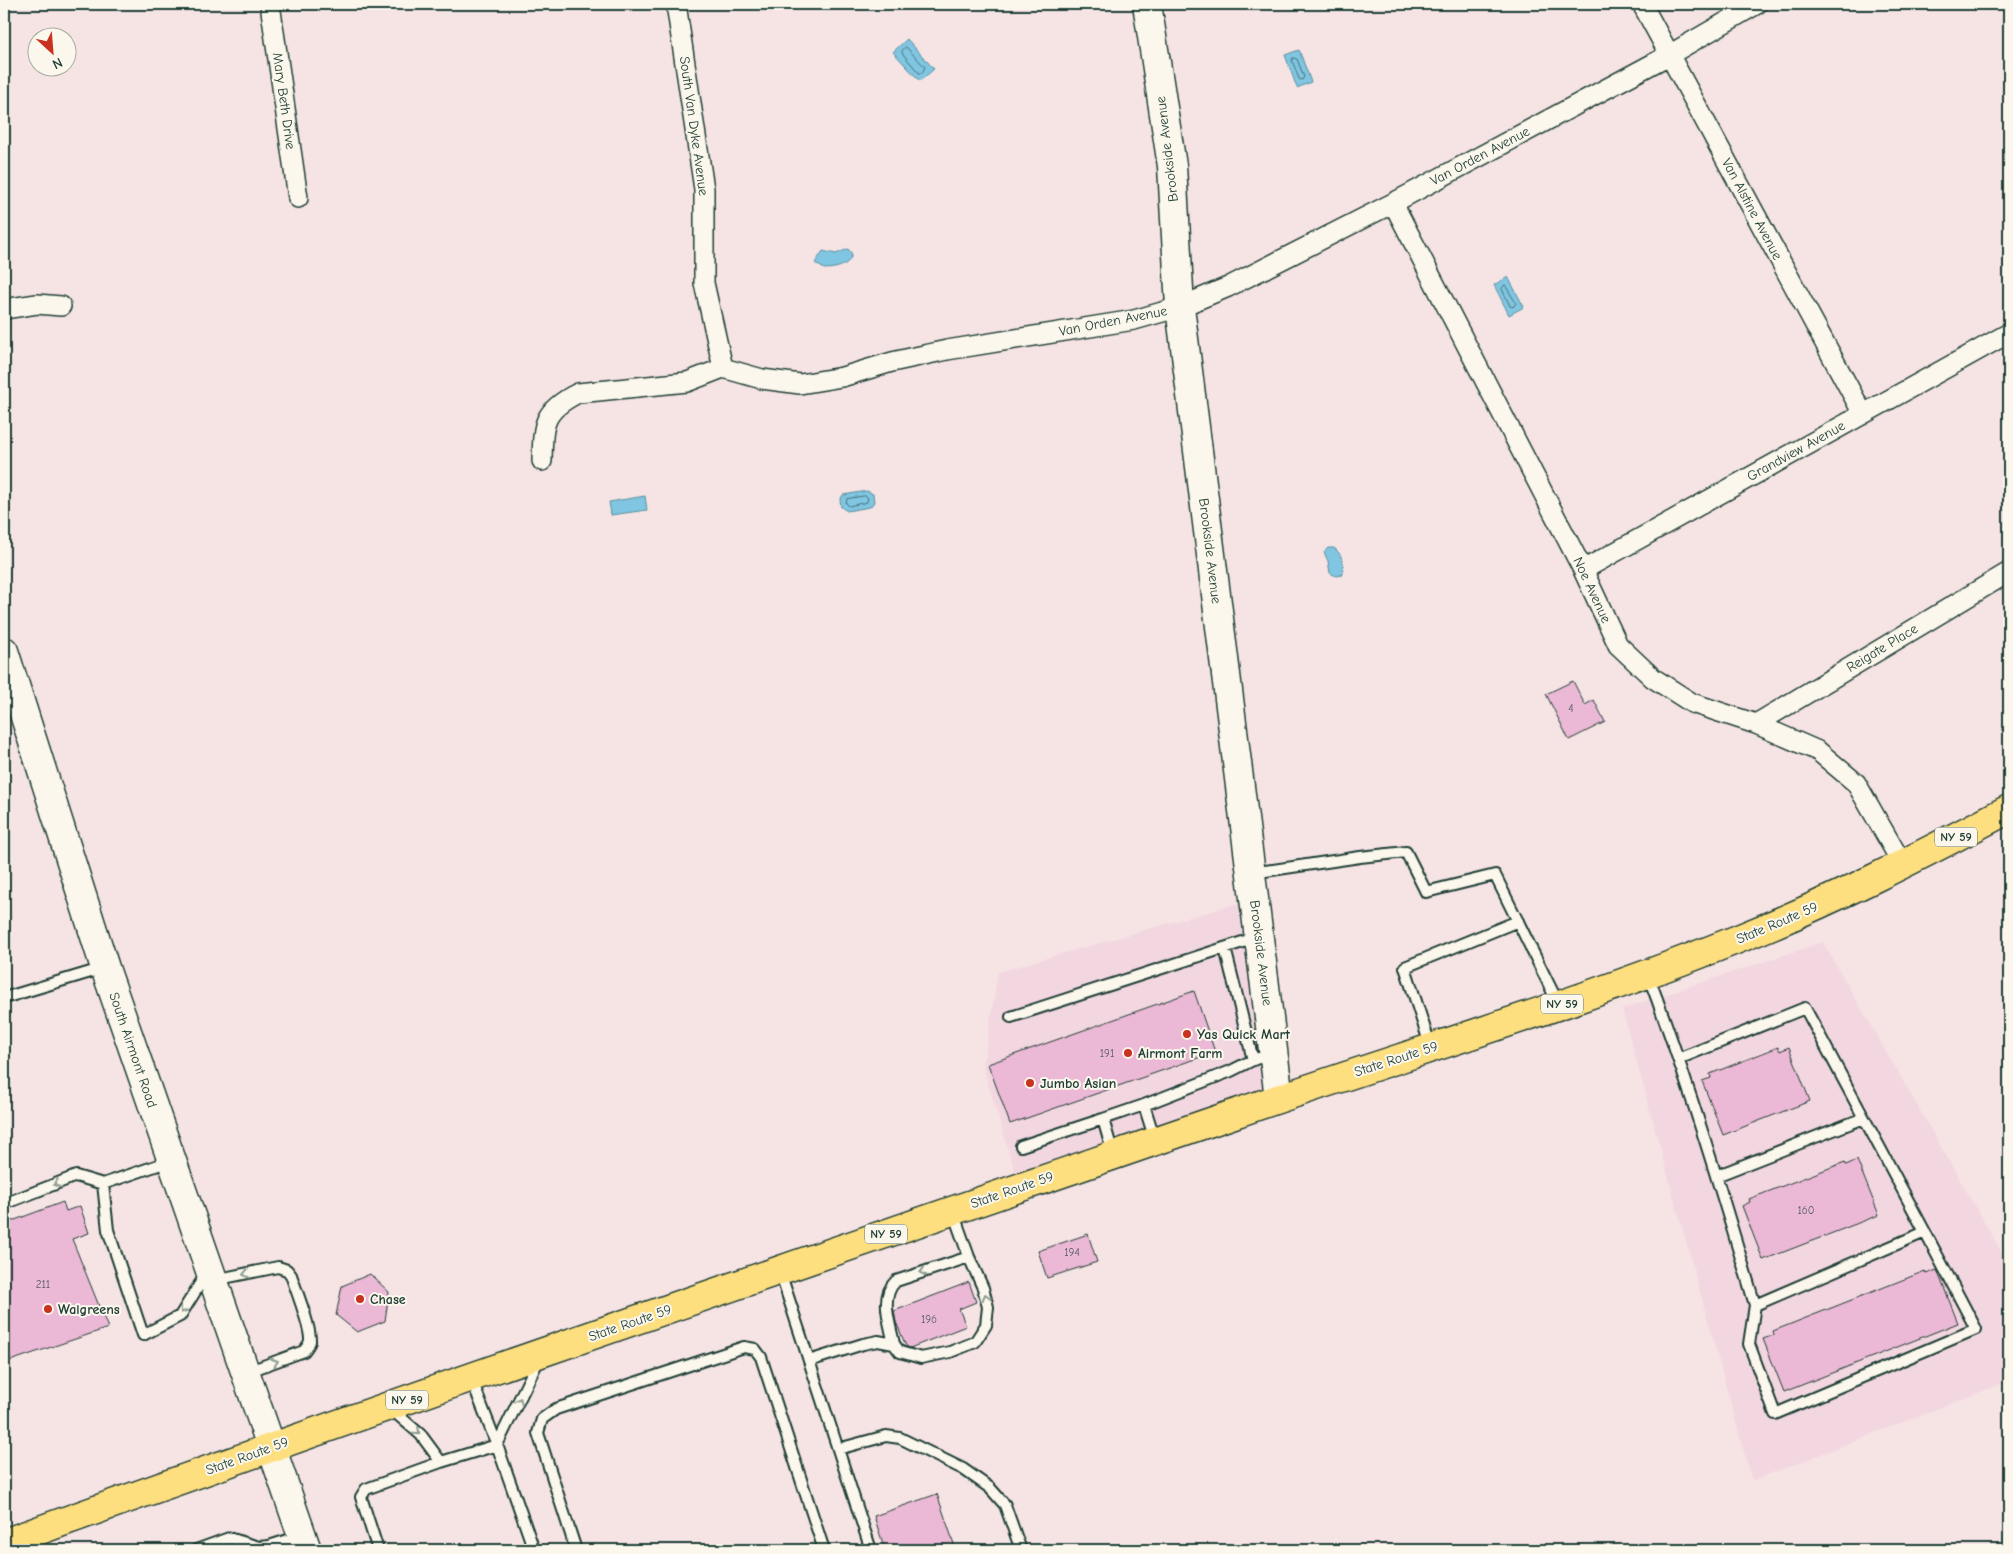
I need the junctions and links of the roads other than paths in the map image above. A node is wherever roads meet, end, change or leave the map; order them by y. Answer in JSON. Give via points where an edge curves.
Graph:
{"nodes":[{"id":1,"x":270,"y":4,"type":"edge"},
{"id":2,"x":676,"y":4,"type":"edge"},
{"id":3,"x":1148,"y":4,"type":"edge"},
{"id":4,"x":1642,"y":4,"type":"edge"},
{"id":5,"x":1757,"y":4,"type":"edge"},
{"id":6,"x":1669,"y":55,"type":"junction"},
{"id":7,"x":298,"y":198,"type":"dead end"},
{"id":8,"x":1393,"y":203,"type":"junction"},
{"id":9,"x":61,"y":306,"type":"dead end"},
{"id":10,"x":1180,"y":308,"type":"junction"},
{"id":11,"x":4,"y":309,"type":"edge"},
{"id":12,"x":2009,"y":333,"type":"edge"},
{"id":13,"x":723,"y":368,"type":"junction"},
{"id":14,"x":1863,"y":414,"type":"junction"},
{"id":15,"x":542,"y":461,"type":"dead end"},
{"id":16,"x":1583,"y":570,"type":"junction"},
{"id":17,"x":2009,"y":572,"type":"edge"},
{"id":18,"x":4,"y":651,"type":"edge"},
{"id":19,"x":1756,"y":724,"type":"junction"},
{"id":20,"x":2009,"y":809,"type":"edge"},
{"id":21,"x":1903,"y":865,"type":"junction"},
{"id":22,"x":1251,"y":873,"type":"junction"},
{"id":23,"x":1518,"y":921,"type":"junction"},
{"id":24,"x":1259,"y":937,"type":"junction"},
{"id":25,"x":1225,"y":948,"type":"junction"},
{"id":26,"x":105,"y":968,"type":"junction"},
{"id":27,"x":1648,"y":974,"type":"junction"},
{"id":28,"x":4,"y":998,"type":"edge"},
{"id":29,"x":1559,"y":1005,"type":"junction"},
{"id":30,"x":1011,"y":1017,"type":"dead end"},
{"id":31,"x":1430,"y":1048,"type":"junction"},
{"id":32,"x":1263,"y":1057,"type":"junction"},
{"id":33,"x":1678,"y":1059,"type":"junction"},
{"id":34,"x":1279,"y":1098,"type":"junction"},
{"id":35,"x":1144,"y":1105,"type":"junction"},
{"id":36,"x":1864,"y":1118,"type":"junction"},
{"id":37,"x":1103,"y":1119,"type":"junction"},
{"id":38,"x":1155,"y":1141,"type":"junction"},
{"id":39,"x":1021,"y":1146,"type":"dead end"},
{"id":40,"x":1114,"y":1155,"type":"junction"},
{"id":41,"x":171,"y":1160,"type":"junction"},
{"id":42,"x":1716,"y":1176,"type":"junction"},
{"id":43,"x":103,"y":1184,"type":"junction"},
{"id":44,"x":4,"y":1204,"type":"edge"},
{"id":45,"x":953,"y":1211,"type":"junction"},
{"id":46,"x":1926,"y":1232,"type":"junction"},
{"id":47,"x":969,"y":1258,"type":"junction"},
{"id":48,"x":780,"y":1271,"type":"junction"},
{"id":49,"x":212,"y":1275,"type":"junction"},
{"id":50,"x":1755,"y":1305,"type":"junction"},
{"id":51,"x":894,"y":1344,"type":"junction"},
{"id":52,"x":542,"y":1354,"type":"junction"},
{"id":53,"x":809,"y":1361,"type":"junction"},
{"id":54,"x":246,"y":1372,"type":"junction"},
{"id":55,"x":471,"y":1378,"type":"junction"},
{"id":56,"x":389,"y":1407,"type":"junction"},
{"id":57,"x":497,"y":1445,"type":"junction"},
{"id":58,"x":272,"y":1447,"type":"junction"},
{"id":59,"x":838,"y":1449,"type":"junction"},
{"id":60,"x":441,"y":1462,"type":"junction"},
{"id":61,"x":305,"y":1543,"type":"edge"},
{"id":62,"x":14,"y":1544,"type":"edge"},
{"id":63,"x":196,"y":1550,"type":"edge"},
{"id":64,"x":378,"y":1550,"type":"edge"},
{"id":65,"x":534,"y":1550,"type":"edge"},
{"id":66,"x":576,"y":1550,"type":"edge"},
{"id":67,"x":824,"y":1550,"type":"edge"},
{"id":68,"x":871,"y":1550,"type":"edge"},
{"id":69,"x":1020,"y":1550,"type":"edge"}],
"edges":[{"from":1,"to":7,"type":"street","name":"Mary Beth Drive"},
{"from":2,"to":13,"type":"street","name":"South Van Dyke Avenue","via":[[704,189],[704,283]]},
{"from":3,"to":10,"type":"street","name":"Brookside Avenue","via":[[1172,166]]},
{"from":4,"to":6,"type":"street","name":"Van Alstine Avenue"},
{"from":5,"to":6,"type":"street","name":"Van Orden Avenue"},
{"from":6,"to":8,"type":"street","name":"Van Orden Avenue"},
{"from":6,"to":14,"type":"street","name":"Van Alstine Avenue"},
{"from":8,"to":10,"type":"street","name":"Van Orden Avenue"},
{"from":8,"to":16,"type":"street","name":"Noe Avenue"},
{"from":9,"to":11,"type":"street","via":[[37,304]]},
{"from":10,"to":13,"type":"street","name":"Van Orden Avenue","via":[[1134,320],[947,350],[842,377],[800,384],[762,379]]},
{"from":10,"to":22,"type":"street","name":"Brookside Avenue"},
{"from":12,"to":14,"type":"street","name":"Grandview Avenue"},
{"from":13,"to":15,"type":"street","via":[[687,382],[578,393],[564,400],[547,418],[543,430]]},
{"from":14,"to":16,"type":"street","name":"Grandview Avenue"},
{"from":16,"to":19,"type":"street","name":"Noe Avenue","via":[[1618,645],[1652,678],[1692,703]]},
{"from":17,"to":19,"type":"street","name":"Reigate Place"},
{"from":18,"to":26,"type":"street","name":"South Airmont Road"},
{"from":19,"to":21,"type":"street","name":"Noe Avenue","via":[[1818,751],[1856,783]]},
{"from":20,"to":21,"type":"main road","name":"State Route 59","number":"NY 59"},
{"from":21,"to":27,"type":"main road","name":"State Route 59","number":"NY 59","via":[[1784,920]]},
{"from":22,"to":23,"type":"lane","via":[[1406,852],[1426,892],[1495,875]]},
{"from":22,"to":24,"type":"street","name":"Brookside Avenue"},
{"from":23,"to":29,"type":"lane"},
{"from":23,"to":31,"type":"lane","via":[[1405,967]]},
{"from":24,"to":25,"type":"lane"},
{"from":24,"to":32,"type":"street","name":"Brookside Avenue"},
{"from":25,"to":30,"type":"lane"},
{"from":25,"to":32,"type":"lane"},
{"from":26,"to":28,"type":"lane"},
{"from":26,"to":41,"type":"street","name":"South Airmont Road"},
{"from":27,"to":29,"type":"main road","name":"State Route 59","number":"NY 59"},
{"from":27,"to":33,"type":"lane"},
{"from":29,"to":31,"type":"main road","name":"State Route 59","number":"NY 59"},
{"from":31,"to":34,"type":"main road","name":"State Route 59","number":"NY 59"},
{"from":32,"to":34,"type":"street","name":"Brookside Avenue"},
{"from":32,"to":35,"type":"lane"},
{"from":33,"to":36,"type":"lane","via":[[1805,1008]]},
{"from":33,"to":42,"type":"lane"},
{"from":34,"to":38,"type":"main road","name":"State Route 59","number":"NY 59"},
{"from":35,"to":37,"type":"lane"},
{"from":35,"to":38,"type":"lane"},
{"from":36,"to":42,"type":"lane"},
{"from":36,"to":46,"type":"lane"},
{"from":37,"to":39,"type":"lane"},
{"from":37,"to":40,"type":"lane"},
{"from":38,"to":40,"type":"main road","name":"State Route 59","number":"NY 59"},
{"from":40,"to":45,"type":"main road","name":"State Route 59","number":"NY 59"},
{"from":41,"to":43,"type":"lane"},
{"from":41,"to":49,"type":"street","name":"South Airmont Road"},
{"from":42,"to":50,"type":"lane"},
{"from":43,"to":44,"type":"lane","one_way":true,"via":[[76,1176]]},
{"from":49,"to":43,"type":"lane","one_way":true,"via":[[180,1316],[143,1336],[108,1230]]},
{"from":45,"to":47,"type":"lane"},
{"from":45,"to":48,"type":"main road","name":"State Route 59","number":"NY 59"},
{"from":46,"to":50,"type":"lane"},
{"from":46,"to":50,"type":"lane","via":[[1976,1329],[1775,1414],[1749,1344]]},
{"from":47,"to":51,"type":"lane","one_way":true,"via":[[896,1281],[889,1288],[886,1301]]},
{"from":51,"to":47,"type":"lane","one_way":true,"via":[[900,1352],[921,1358],[975,1342],[986,1325],[988,1307]]},
{"from":48,"to":52,"type":"main road","name":"State Route 59","number":"NY 59"},
{"from":48,"to":53,"type":"lane"},
{"from":49,"to":54,"type":"street","name":"South Airmont Road"},
{"from":54,"to":49,"type":"lane","one_way":true,"via":[[304,1351],[310,1340],[291,1275],[278,1267]]},
{"from":51,"to":53,"type":"lane","via":[[863,1344]]},
{"from":52,"to":55,"type":"main road","name":"State Route 59","number":"NY 59"},
{"from":57,"to":52,"type":"lane","one_way":true},
{"from":53,"to":59,"type":"lane"},
{"from":54,"to":58,"type":"street","name":"South Airmont Road"},
{"from":55,"to":56,"type":"main road","name":"State Route 59","number":"NY 59"},
{"from":55,"to":57,"type":"lane"},
{"from":56,"to":58,"type":"main road","name":"State Route 59","number":"NY 59"},
{"from":56,"to":60,"type":"lane","one_way":true,"via":[[421,1435]]},
{"from":57,"to":60,"type":"lane"},
{"from":57,"to":65,"type":"lane"},
{"from":58,"to":61,"type":"street","name":"South Airmont Road"},
{"from":58,"to":62,"type":"main road","name":"State Route 59","number":"NY 59"},
{"from":59,"to":68,"type":"lane"},
{"from":59,"to":69,"type":"lane","via":[[886,1436],[900,1438],[963,1469],[990,1488],[1005,1505]]},
{"from":60,"to":64,"type":"lane","via":[[366,1489],[361,1497]]},
{"from":61,"to":63,"type":"lane","via":[[259,1547],[229,1538]]},
{"from":66,"to":67,"type":"lane","via":[[538,1433],[542,1419],[556,1409],[744,1347],[755,1349],[761,1357]]}]}
